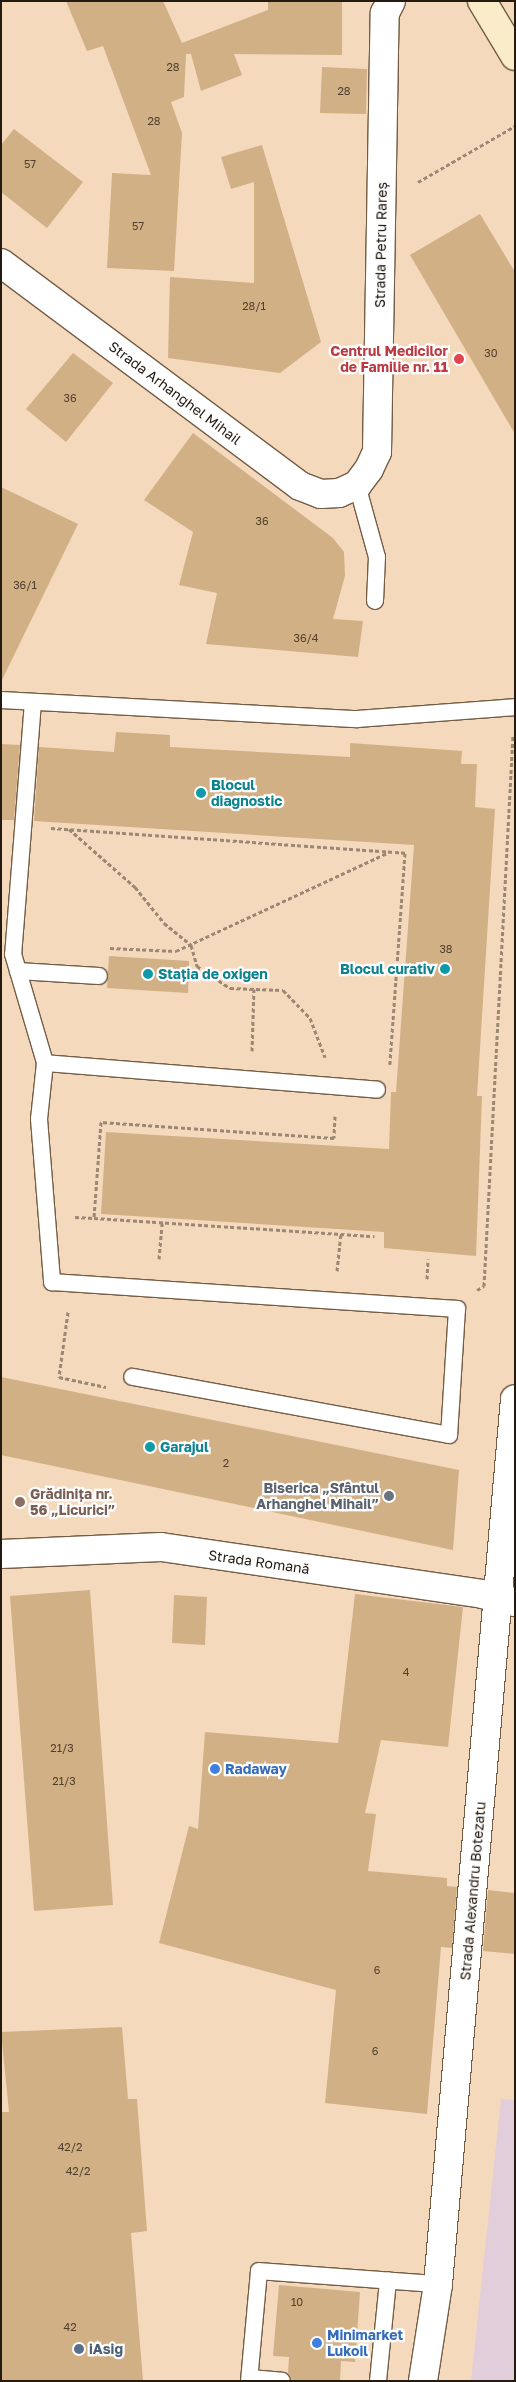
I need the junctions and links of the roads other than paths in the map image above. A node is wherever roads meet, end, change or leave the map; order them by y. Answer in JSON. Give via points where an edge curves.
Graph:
{"nodes":[{"id":1,"x":391,"y":1,"type":"edge"},
{"id":2,"x":482,"y":1,"type":"edge"},
{"id":3,"x":515,"y":56,"type":"edge"},
{"id":4,"x":1,"y":263,"type":"edge"},
{"id":5,"x":357,"y":485,"type":"junction"},
{"id":6,"x":375,"y":601,"type":"dead end"},
{"id":7,"x":1,"y":700,"type":"edge"},
{"id":8,"x":33,"y":702,"type":"junction"},
{"id":9,"x":515,"y":707,"type":"edge"},
{"id":10,"x":18,"y":971,"type":"junction"},
{"id":11,"x":99,"y":976,"type":"road end"},
{"id":12,"x":45,"y":1063,"type":"junction"},
{"id":13,"x":377,"y":1090,"type":"road end"},
{"id":14,"x":132,"y":1377,"type":"road end"},
{"id":15,"x":515,"y":1400,"type":"edge"},
{"id":16,"x":1,"y":1554,"type":"edge"},
{"id":17,"x":507,"y":1600,"type":"edge"},
{"id":18,"x":388,"y":2280,"type":"junction"},
{"id":19,"x":438,"y":2284,"type":"junction"},
{"id":20,"x":250,"y":2379,"type":"edge"},
{"id":21,"x":282,"y":2381,"type":"edge"},
{"id":22,"x":378,"y":2381,"type":"edge"},
{"id":23,"x":423,"y":2381,"type":"edge"}],
"edges":[{"from":1,"to":5,"type":"street","name":"Strada Petru Rareș","via":[[386,13],[377,452]]},
{"from":2,"to":3,"type":"main road"},
{"from":4,"to":5,"type":"street","name":"Strada Arhanghel Mihail","via":[[300,486],[321,494],[339,493]]},
{"from":5,"to":6,"type":"lane","via":[[377,558]]},
{"from":7,"to":8,"type":"lane"},
{"from":8,"to":9,"type":"lane","via":[[356,719]]},
{"from":8,"to":10,"type":"lane","via":[[14,954]]},
{"from":10,"to":11,"type":"lane"},
{"from":10,"to":12,"type":"lane"},
{"from":12,"to":13,"type":"lane"},
{"from":12,"to":14,"type":"lane","via":[[39,1119],[52,1282],[457,1309],[449,1435]]},
{"from":15,"to":17,"type":"street","name":"Strada Alexandru Botezatu"},
{"from":16,"to":17,"type":"street","name":"Strada Romană","via":[[160,1547]]},
{"from":17,"to":19,"type":"street","name":"Strada Alexandru Botezatu"},
{"from":18,"to":19,"type":"lane"},
{"from":18,"to":20,"type":"lane","via":[[260,2271]]},
{"from":18,"to":22,"type":"lane"},
{"from":19,"to":23,"type":"street","name":"Strada Alexandru Botezatu"},
{"from":20,"to":21,"type":"lane"}]}
